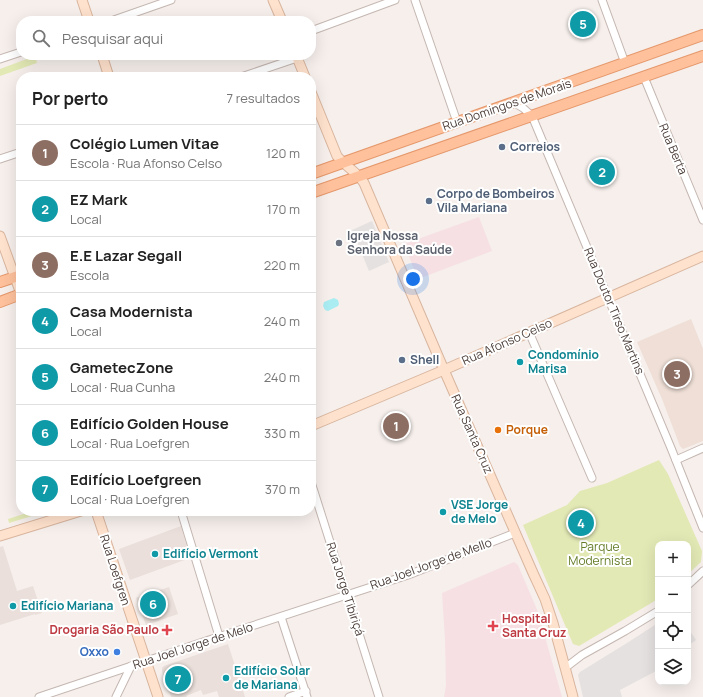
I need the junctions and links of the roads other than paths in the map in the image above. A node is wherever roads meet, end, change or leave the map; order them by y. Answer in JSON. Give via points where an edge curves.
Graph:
{"nodes":[{"id":1,"x":82,"y":0,"type":"edge"},
{"id":2,"x":171,"y":0,"type":"edge"},
{"id":3,"x":274,"y":0,"type":"edge"},
{"id":4,"x":395,"y":0,"type":"edge"},
{"id":5,"x":415,"y":0,"type":"edge"},
{"id":6,"x":602,"y":0,"type":"edge"},
{"id":7,"x":87,"y":16,"type":"edge"},
{"id":8,"x":125,"y":16,"type":"edge"},
{"id":9,"x":280,"y":16,"type":"edge"},
{"id":10,"x":316,"y":29,"type":"edge"},
{"id":11,"x":703,"y":35,"type":"edge"},
{"id":12,"x":16,"y":54,"type":"edge"},
{"id":13,"x":703,"y":56,"type":"edge"},
{"id":14,"x":0,"y":59,"type":"edge"},
{"id":15,"x":104,"y":60,"type":"edge"},
{"id":16,"x":286,"y":60,"type":"edge"},
{"id":17,"x":298,"y":60,"type":"edge"},
{"id":18,"x":625,"y":64,"type":"junction"},
{"id":19,"x":107,"y":72,"type":"edge"},
{"id":20,"x":254,"y":72,"type":"edge"},
{"id":21,"x":303,"y":72,"type":"edge"},
{"id":22,"x":644,"y":77,"type":"junction"},
{"id":23,"x":513,"y":102,"type":"junction"},
{"id":24,"x":316,"y":104,"type":"edge"},
{"id":25,"x":532,"y":116,"type":"junction"},
{"id":26,"x":457,"y":122,"type":"junction"},
{"id":27,"x":16,"y":154,"type":"edge"},
{"id":28,"x":0,"y":160,"type":"edge"},
{"id":29,"x":343,"y":163,"type":"junction"},
{"id":30,"x":316,"y":172,"type":"edge"},
{"id":31,"x":360,"y":176,"type":"junction"},
{"id":32,"x":316,"y":191,"type":"edge"},
{"id":33,"x":703,"y":220,"type":"edge"},
{"id":34,"x":0,"y":236,"type":"edge"},
{"id":35,"x":703,"y":256,"type":"edge"},
{"id":36,"x":16,"y":272,"type":"edge"},
{"id":37,"x":16,"y":277,"type":"edge"},
{"id":38,"x":0,"y":282,"type":"edge"},
{"id":39,"x":16,"y":296,"type":"edge"},
{"id":40,"x":608,"y":298,"type":"junction"},
{"id":41,"x":0,"y":302,"type":"edge"},
{"id":42,"x":529,"y":332,"type":"junction"},
{"id":43,"x":444,"y":370,"type":"junction"},
{"id":44,"x":316,"y":424,"type":"edge"},
{"id":45,"x":703,"y":448,"type":"edge"},
{"id":46,"x":676,"y":460,"type":"junction"},
{"id":47,"x":592,"y":478,"type":"dead end"},
{"id":48,"x":316,"y":498,"type":"edge"},
{"id":49,"x":65,"y":516,"type":"edge"},
{"id":50,"x":98,"y":516,"type":"edge"},
{"id":51,"x":183,"y":516,"type":"edge"},
{"id":52,"x":703,"y":528,"type":"edge"},
{"id":53,"x":515,"y":533,"type":"junction"},
{"id":54,"x":0,"y":536,"type":"edge"},
{"id":55,"x":703,"y":571,"type":"edge"},
{"id":56,"x":691,"y":582,"type":"edge"},
{"id":57,"x":347,"y":595,"type":"junction"},
{"id":58,"x":655,"y":613,"type":"edge"},
{"id":59,"x":281,"y":617,"type":"junction"},
{"id":60,"x":219,"y":636,"type":"junction"},
{"id":61,"x":582,"y":655,"type":"junction"},
{"id":62,"x":562,"y":658,"type":"junction"},
{"id":63,"x":146,"y":661,"type":"junction"},
{"id":64,"x":131,"y":666,"type":"junction"},
{"id":65,"x":565,"y":668,"type":"junction"},
{"id":66,"x":307,"y":694,"type":"edge"},
{"id":67,"x":39,"y":697,"type":"edge"},
{"id":68,"x":116,"y":697,"type":"edge"},
{"id":69,"x":158,"y":697,"type":"edge"},
{"id":70,"x":289,"y":697,"type":"edge"},
{"id":71,"x":379,"y":697,"type":"edge"},
{"id":72,"x":572,"y":697,"type":"edge"}],
"edges":[{"from":1,"to":7,"type":"street"},
{"from":2,"to":8,"type":"street"},
{"from":3,"to":9,"type":"street"},
{"from":4,"to":10,"type":"street"},
{"from":5,"to":26,"type":"street"},
{"from":6,"to":18,"type":"street"},
{"from":11,"to":18,"type":"main road","name":"Rua Domingos de Morais"},
{"from":12,"to":14,"type":"street"},
{"from":13,"to":22,"type":"main road","name":"Rua Domingos de Morais"},
{"from":15,"to":19,"type":"street"},
{"from":16,"to":20,"type":"street"},
{"from":17,"to":21,"type":"street"},
{"from":18,"to":23,"type":"main road","name":"Rua Domingos de Morais"},
{"from":22,"to":25,"type":"main road","name":"Rua Domingos de Morais"},
{"from":22,"to":33,"type":"street","name":"Rua Berta"},
{"from":23,"to":25,"type":"street","name":"Rua Doutor Tirso Martins"},
{"from":23,"to":26,"type":"main road","name":"Rua Domingos de Morais"},
{"from":24,"to":29,"type":"street","via":[[337,156]]},
{"from":25,"to":31,"type":"main road","name":"Rua Domingos de Morais"},
{"from":25,"to":40,"type":"street","name":"Rua Doutor Tirso Martins"},
{"from":26,"to":29,"type":"main road","name":"Rua Domingos de Morais"},
{"from":27,"to":28,"type":"street"},
{"from":29,"to":30,"type":"main road","name":"Rua Domingos de Morais"},
{"from":29,"to":31,"type":"street"},
{"from":31,"to":32,"type":"main road","name":"Rua Domingos de Morais"},
{"from":31,"to":43,"type":"street","name":"Rua Santa Cruz"},
{"from":34,"to":36,"type":"street"},
{"from":35,"to":40,"type":"street","name":"Rua Afonso Celso"},
{"from":37,"to":38,"type":"main road"},
{"from":39,"to":41,"type":"main road"},
{"from":40,"to":42,"type":"street","name":"Rua Afonso Celso"},
{"from":40,"to":46,"type":"street","name":"Rua Doutor Tirso Martins"},
{"from":42,"to":43,"type":"street","name":"Rua Afonso Celso"},
{"from":42,"to":47,"type":"street"},
{"from":43,"to":44,"type":"street","name":"Rua Afonso Celso"},
{"from":43,"to":53,"type":"street","name":"Rua Santa Cruz"},
{"from":45,"to":46,"type":"street"},
{"from":46,"to":52,"type":"street","name":"Rua Doutor Tirso Martins"},
{"from":48,"to":57,"type":"street","name":"Rua Jorge Tibiriçá"},
{"from":49,"to":54,"type":"street"},
{"from":50,"to":63,"type":"street","name":"Rua Loefgren"},
{"from":51,"to":60,"type":"street"},
{"from":53,"to":57,"type":"street","name":"Rua Joel Jorge de Mello","via":[[408,575]]},
{"from":53,"to":62,"type":"street","name":"Rua Santa Cruz","via":[[545,600]]},
{"from":55,"to":56,"type":"street"},
{"from":57,"to":59,"type":"street","name":"Rua Joel Jorge de Melo"},
{"from":57,"to":71,"type":"street","name":"Rua Jorge Tibiriçá"},
{"from":58,"to":61,"type":"street"},
{"from":59,"to":60,"type":"street","name":"Rua Joel Jorge de Melo"},
{"from":59,"to":66,"type":"street"},
{"from":60,"to":63,"type":"street","name":"Rua Joel Jorge de Melo"},
{"from":61,"to":62,"type":"street"},
{"from":61,"to":65,"type":"street"},
{"from":62,"to":65,"type":"street","name":"Rua Santa Cruz"},
{"from":63,"to":64,"type":"street","name":"Rua Joel Jorge de Melo"},
{"from":63,"to":69,"type":"street","name":"Rua Loefgren"},
{"from":64,"to":67,"type":"street","name":"Rua Joel Jorge de Melo"},
{"from":64,"to":68,"type":"street"},
{"from":65,"to":72,"type":"street","name":"Rua Santa Cruz"},
{"from":66,"to":70,"type":"street"}]}
